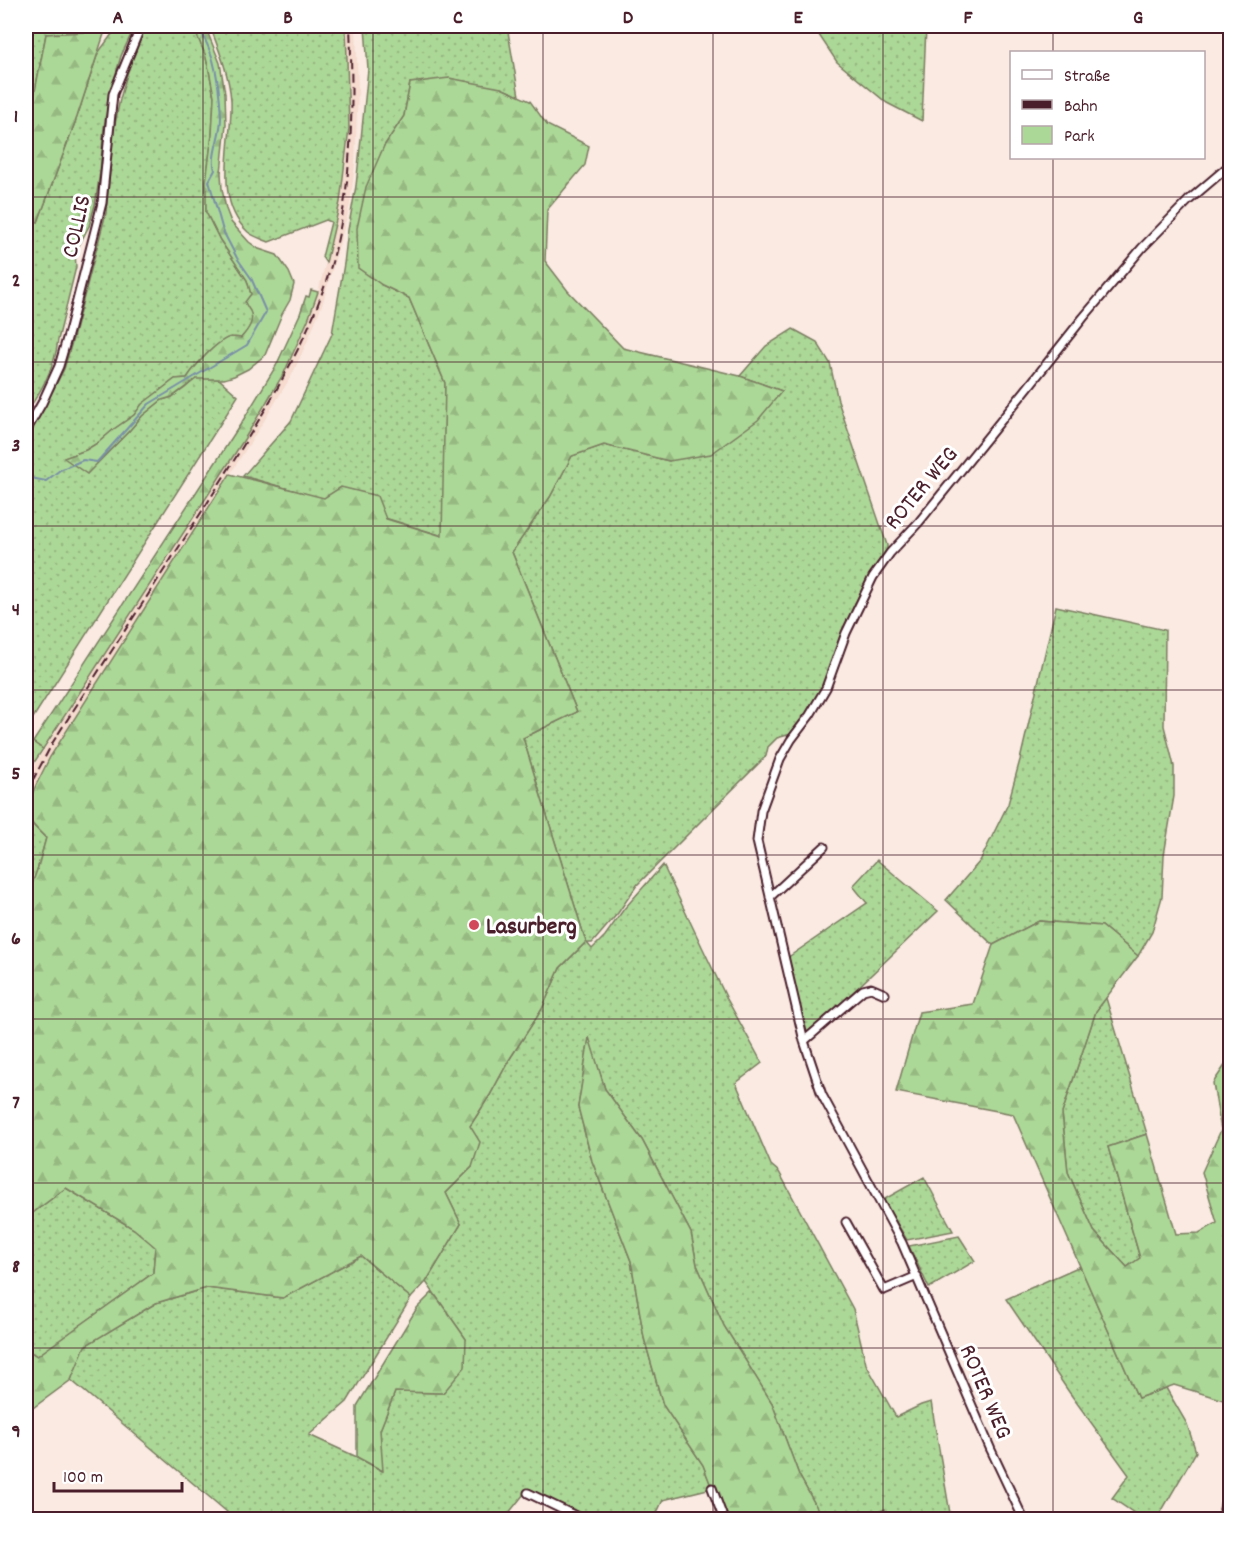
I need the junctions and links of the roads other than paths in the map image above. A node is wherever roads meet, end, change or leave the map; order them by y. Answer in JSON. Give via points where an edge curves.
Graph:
{"nodes":[{"id":1,"x":141,"y":26,"type":"edge"},
{"id":2,"x":1230,"y":165,"type":"edge"},
{"id":3,"x":26,"y":430,"type":"edge"},
{"id":4,"x":824,"y":847,"type":"dead end"},
{"id":5,"x":770,"y":897,"type":"junction"},
{"id":6,"x":885,"y":994,"type":"dead end"},
{"id":7,"x":804,"y":1041,"type":"junction"},
{"id":8,"x":846,"y":1222,"type":"dead end"},
{"id":9,"x":916,"y":1276,"type":"junction"},
{"id":10,"x":712,"y":1488,"type":"dead end"},
{"id":11,"x":1230,"y":1489,"type":"edge"},
{"id":12,"x":528,"y":1493,"type":"dead end"},
{"id":13,"x":584,"y":1520,"type":"edge"},
{"id":14,"x":724,"y":1520,"type":"edge"},
{"id":15,"x":1024,"y":1520,"type":"edge"},
{"id":16,"x":1224,"y":1520,"type":"edge"}],
"edges":[{"from":1,"to":3,"type":"street","name":"COLLIS","via":[[113,94],[102,203],[70,328],[59,366]]},
{"from":2,"to":5,"type":"street","name":"ROTER WEG","via":[[1142,248],[873,578],[846,633],[826,688],[780,759],[761,811],[757,841]]},
{"from":4,"to":5,"type":"street"},
{"from":5,"to":7,"type":"street","name":"ROTER WEG"},
{"from":6,"to":7,"type":"street","via":[[871,988],[863,990]]},
{"from":7,"to":9,"type":"street","name":"ROTER WEG","via":[[822,1095]]},
{"from":8,"to":9,"type":"street","via":[[884,1290]]},
{"from":9,"to":15,"type":"street","name":"ROTER WEG"},
{"from":10,"to":14,"type":"street"},
{"from":11,"to":16,"type":"main road"},
{"from":12,"to":13,"type":"street"}]}
